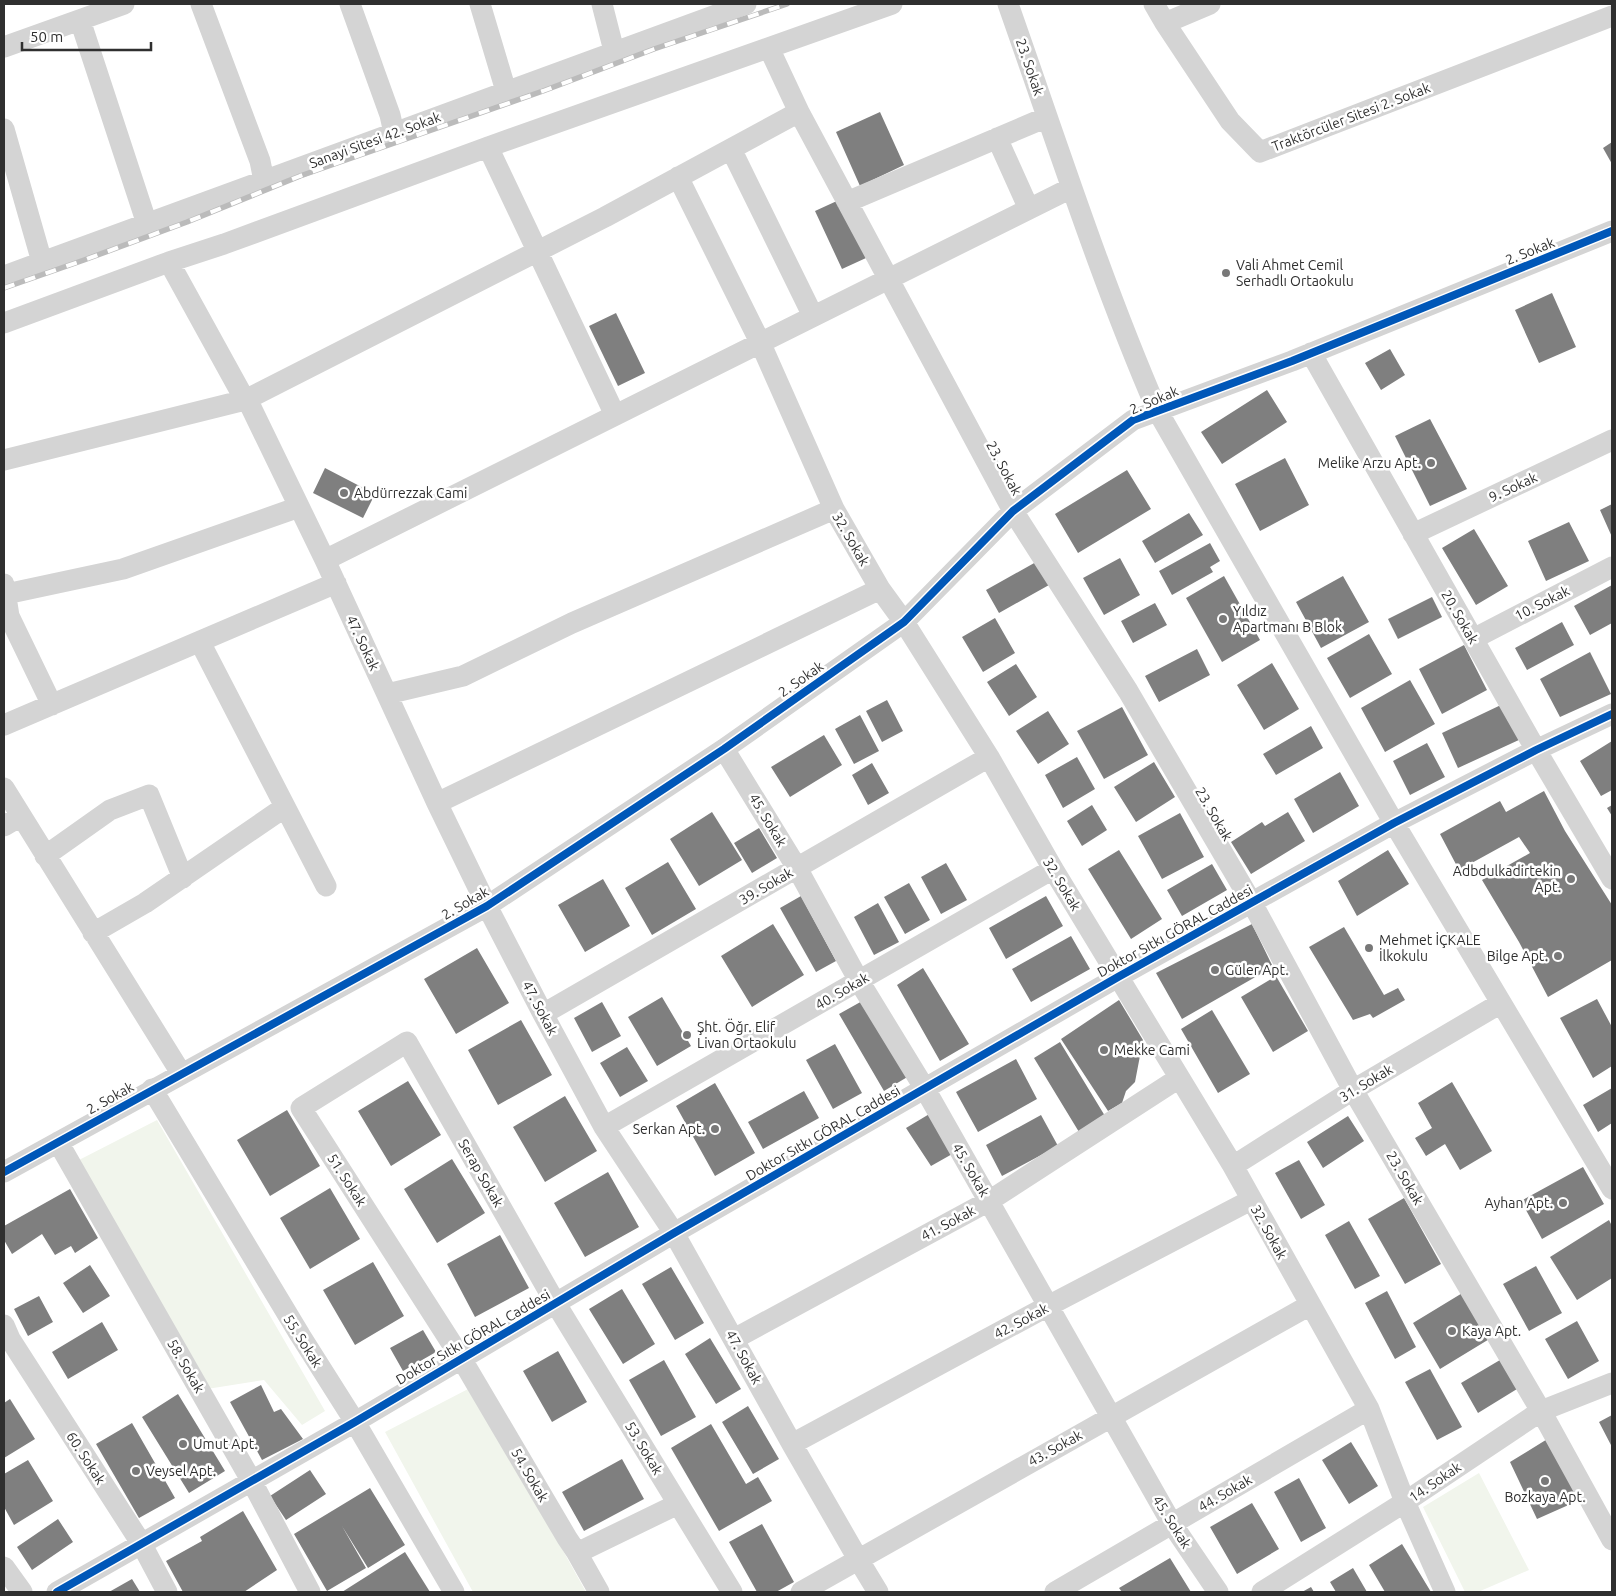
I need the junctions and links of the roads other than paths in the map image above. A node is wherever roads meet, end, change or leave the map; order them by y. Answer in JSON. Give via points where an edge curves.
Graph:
{"nodes":[{"id":1,"x":124,"y":4,"type":"edge"},
{"id":2,"x":201,"y":4,"type":"edge"},
{"id":3,"x":350,"y":4,"type":"edge"},
{"id":4,"x":480,"y":4,"type":"edge"},
{"id":5,"x":602,"y":4,"type":"edge"},
{"id":6,"x":746,"y":4,"type":"edge"},
{"id":7,"x":892,"y":4,"type":"edge"},
{"id":8,"x":1008,"y":4,"type":"edge"},
{"id":9,"x":1154,"y":4,"type":"edge"},
{"id":10,"x":1210,"y":4,"type":"edge"},
{"id":11,"x":1612,"y":16,"type":"edge"},
{"id":12,"x":80,"y":20,"type":"junction"},
{"id":13,"x":1165,"y":23,"type":"junction"},
{"id":14,"x":4,"y":47,"type":"edge"},
{"id":15,"x":769,"y":48,"type":"junction"},
{"id":16,"x":614,"y":52,"type":"junction"},
{"id":17,"x":506,"y":92,"type":"junction"},
{"id":18,"x":799,"y":112,"type":"junction"},
{"id":19,"x":1047,"y":117,"type":"junction"},
{"id":20,"x":4,"y":129,"type":"edge"},
{"id":21,"x":394,"y":133,"type":"junction"},
{"id":22,"x":997,"y":138,"type":"junction"},
{"id":23,"x":488,"y":147,"type":"junction"},
{"id":24,"x":731,"y":149,"type":"junction"},
{"id":25,"x":678,"y":177,"type":"junction"},
{"id":26,"x":264,"y":181,"type":"junction"},
{"id":27,"x":1071,"y":188,"type":"junction"},
{"id":28,"x":847,"y":202,"type":"junction"},
{"id":29,"x":1029,"y":209,"type":"junction"},
{"id":30,"x":147,"y":224,"type":"junction"},
{"id":31,"x":1612,"y":231,"type":"edge"},
{"id":32,"x":538,"y":251,"type":"junction"},
{"id":33,"x":42,"y":262,"type":"junction"},
{"id":34,"x":169,"y":262,"type":"junction"},
{"id":35,"x":4,"y":276,"type":"edge"},
{"id":36,"x":888,"y":279,"type":"junction"},
{"id":37,"x":813,"y":316,"type":"junction"},
{"id":38,"x":4,"y":323,"type":"edge"},
{"id":39,"x":760,"y":342,"type":"junction"},
{"id":40,"x":1311,"y":353,"type":"junction"},
{"id":41,"x":246,"y":399,"type":"junction"},
{"id":42,"x":1157,"y":410,"type":"junction"},
{"id":43,"x":614,"y":415,"type":"junction"},
{"id":44,"x":1612,"y":440,"type":"edge"},
{"id":45,"x":4,"y":460,"type":"edge"},
{"id":46,"x":299,"y":507,"type":"junction"},
{"id":47,"x":834,"y":509,"type":"junction"},
{"id":48,"x":1013,"y":511,"type":"junction"},
{"id":49,"x":1413,"y":534,"type":"junction"},
{"id":50,"x":325,"y":560,"type":"junction"},
{"id":51,"x":1612,"y":567,"type":"edge"},
{"id":52,"x":336,"y":583,"type":"junction"},
{"id":53,"x":5,"y":589,"type":"edge"},
{"id":54,"x":880,"y":590,"type":"junction"},
{"id":55,"x":904,"y":622,"type":"junction"},
{"id":56,"x":1473,"y":639,"type":"junction"},
{"id":57,"x":200,"y":642,"type":"junction"},
{"id":58,"x":386,"y":694,"type":"junction"},
{"id":59,"x":52,"y":705,"type":"junction"},
{"id":60,"x":1612,"y":714,"type":"edge"},
{"id":61,"x":4,"y":725,"type":"edge"},
{"id":62,"x":724,"y":748,"type":"junction"},
{"id":63,"x":1536,"y":750,"type":"junction"},
{"id":64,"x":989,"y":757,"type":"junction"},
{"id":65,"x":4,"y":788,"type":"edge"},
{"id":66,"x":437,"y":803,"type":"junction"},
{"id":67,"x":285,"y":807,"type":"junction"},
{"id":68,"x":12,"y":821,"type":"edge"},
{"id":69,"x":1394,"y":823,"type":"junction"},
{"id":70,"x":45,"y":856,"type":"junction"},
{"id":71,"x":797,"y":868,"type":"junction"},
{"id":72,"x":1053,"y":869,"type":"junction"},
{"id":73,"x":182,"y":878,"type":"junction"},
{"id":74,"x":1612,"y":879,"type":"edge"},
{"id":75,"x":326,"y":886,"type":"dead end"},
{"id":76,"x":1252,"y":903,"type":"junction"},
{"id":77,"x":487,"y":906,"type":"junction"},
{"id":78,"x":93,"y":933,"type":"junction"},
{"id":79,"x":1118,"y":976,"type":"junction"},
{"id":80,"x":859,"y":981,"type":"junction"},
{"id":81,"x":1501,"y":1003,"type":"junction"},
{"id":82,"x":543,"y":1014,"type":"junction"},
{"id":83,"x":407,"y":1042,"type":"joint"},
{"id":84,"x":181,"y":1073,"type":"junction"},
{"id":85,"x":1179,"y":1078,"type":"junction"},
{"id":86,"x":152,"y":1089,"type":"junction"},
{"id":87,"x":925,"y":1089,"type":"junction"},
{"id":88,"x":1353,"y":1090,"type":"junction"},
{"id":89,"x":604,"y":1127,"type":"junction"},
{"id":90,"x":58,"y":1142,"type":"junction"},
{"id":91,"x":1233,"y":1166,"type":"junction"},
{"id":92,"x":4,"y":1172,"type":"edge"},
{"id":93,"x":1612,"y":1188,"type":"edge"},
{"id":94,"x":1251,"y":1200,"type":"junction"},
{"id":95,"x":989,"y":1202,"type":"junction"},
{"id":96,"x":674,"y":1233,"type":"junction"},
{"id":97,"x":556,"y":1304,"type":"junction"},
{"id":98,"x":1310,"y":1305,"type":"junction"},
{"id":99,"x":1048,"y":1306,"type":"junction"},
{"id":100,"x":4,"y":1325,"type":"edge"},
{"id":101,"x":734,"y":1339,"type":"junction"},
{"id":102,"x":461,"y":1358,"type":"junction"},
{"id":103,"x":1612,"y":1383,"type":"edge"},
{"id":104,"x":1369,"y":1409,"type":"junction"},
{"id":105,"x":1541,"y":1411,"type":"junction"},
{"id":106,"x":1111,"y":1417,"type":"junction"},
{"id":107,"x":354,"y":1422,"type":"junction"},
{"id":108,"x":792,"y":1444,"type":"junction"},
{"id":109,"x":251,"y":1480,"type":"junction"},
{"id":110,"x":1405,"y":1502,"type":"junction"},
{"id":111,"x":678,"y":1504,"type":"junction"},
{"id":112,"x":1172,"y":1524,"type":"junction"},
{"id":113,"x":1612,"y":1540,"type":"edge"},
{"id":114,"x":141,"y":1543,"type":"junction"},
{"id":115,"x":577,"y":1552,"type":"junction"},
{"id":116,"x":858,"y":1559,"type":"junction"},
{"id":117,"x":4,"y":1567,"type":"edge"},
{"id":118,"x":22,"y":1592,"type":"edge"},
{"id":119,"x":57,"y":1592,"type":"edge"},
{"id":120,"x":167,"y":1592,"type":"edge"},
{"id":121,"x":310,"y":1592,"type":"edge"},
{"id":122,"x":454,"y":1592,"type":"edge"},
{"id":123,"x":599,"y":1592,"type":"edge"},
{"id":124,"x":732,"y":1592,"type":"edge"},
{"id":125,"x":801,"y":1592,"type":"edge"},
{"id":126,"x":878,"y":1592,"type":"edge"},
{"id":127,"x":1055,"y":1592,"type":"edge"},
{"id":128,"x":1218,"y":1592,"type":"edge"},
{"id":129,"x":1262,"y":1592,"type":"edge"},
{"id":130,"x":1445,"y":1592,"type":"edge"}],
"edges":[{"from":1,"to":12,"type":"street"},
{"from":2,"to":26,"type":"street","via":[[260,162]]},
{"from":3,"to":21,"type":"street"},
{"from":4,"to":17,"type":"street"},
{"from":5,"to":16,"type":"street"},
{"from":6,"to":16,"type":"street","name":"Sanayi Sitesi 42. Sokak"},
{"from":7,"to":15,"type":"street"},
{"from":8,"to":19,"type":"street","name":"23. Sokak"},
{"from":9,"to":13,"type":"street","name":"Traktörcüler Sitesi 2. Sokak"},
{"from":10,"to":13,"type":"street"},
{"from":11,"to":13,"type":"street","name":"Traktörcüler Sitesi 2. Sokak","via":[[1260,152],[1230,120]]},
{"from":12,"to":14,"type":"street"},
{"from":12,"to":30,"type":"street"},
{"from":15,"to":18,"type":"street","name":"23. Sokak"},
{"from":15,"to":23,"type":"street"},
{"from":16,"to":17,"type":"street","name":"Sanayi Sitesi 42. Sokak"},
{"from":17,"to":21,"type":"street","name":"Sanayi Sitesi 42. Sokak"},
{"from":18,"to":24,"type":"street"},
{"from":18,"to":28,"type":"street","name":"23. Sokak"},
{"from":19,"to":22,"type":"street"},
{"from":19,"to":27,"type":"street","name":"23. Sokak"},
{"from":20,"to":33,"type":"street"},
{"from":21,"to":26,"type":"street","name":"Sanayi Sitesi 42. Sokak"},
{"from":22,"to":28,"type":"street"},
{"from":22,"to":29,"type":"street"},
{"from":23,"to":32,"type":"street"},
{"from":23,"to":34,"type":"street"},
{"from":24,"to":25,"type":"street"},
{"from":24,"to":37,"type":"street"},
{"from":25,"to":32,"type":"street"},
{"from":25,"to":39,"type":"street","name":"32. Sokak"},
{"from":26,"to":30,"type":"street","name":"Sanayi Sitesi 42. Sokak"},
{"from":27,"to":29,"type":"street"},
{"from":27,"to":42,"type":"street","name":"23. Sokak"},
{"from":28,"to":36,"type":"street","name":"23. Sokak"},
{"from":29,"to":36,"type":"street"},
{"from":30,"to":33,"type":"street","name":"Sanayi Sitesi 42. Sokak"},
{"from":31,"to":40,"type":"street","name":"2. Sokak"},
{"from":32,"to":41,"type":"street"},
{"from":32,"to":43,"type":"street"},
{"from":33,"to":35,"type":"street","name":"Sanayi Sitesi 42. Sokak"},
{"from":34,"to":38,"type":"street"},
{"from":34,"to":41,"type":"street","name":"47. Sokak"},
{"from":36,"to":37,"type":"street"},
{"from":36,"to":48,"type":"street","name":"23. Sokak"},
{"from":37,"to":39,"type":"street"},
{"from":39,"to":43,"type":"street"},
{"from":39,"to":47,"type":"street","name":"32. Sokak"},
{"from":40,"to":42,"type":"street","name":"2. Sokak"},
{"from":40,"to":49,"type":"street","name":"20. Sokak"},
{"from":41,"to":45,"type":"street"},
{"from":41,"to":46,"type":"street","name":"47. Sokak"},
{"from":42,"to":48,"type":"street","name":"2. Sokak","via":[[1133,420]]},
{"from":42,"to":69,"type":"street","name":"23. Sokak"},
{"from":43,"to":50,"type":"street"},
{"from":44,"to":49,"type":"street","name":"9. Sokak"},
{"from":46,"to":50,"type":"street","name":"47. Sokak"},
{"from":46,"to":53,"type":"street","via":[[123,569]]},
{"from":47,"to":54,"type":"street","name":"32. Sokak"},
{"from":47,"to":58,"type":"street","via":[[608,607],[463,676]]},
{"from":48,"to":55,"type":"street","name":"2. Sokak"},
{"from":48,"to":76,"type":"street","name":"23. Sokak","via":[[1128,691]]},
{"from":49,"to":56,"type":"street","name":"20. Sokak"},
{"from":50,"to":52,"type":"street","name":"47. Sokak"},
{"from":51,"to":56,"type":"street","name":"10. Sokak"},
{"from":52,"to":57,"type":"street"},
{"from":52,"to":58,"type":"street","name":"47. Sokak"},
{"from":53,"to":59,"type":"street","via":[[9,616]]},
{"from":54,"to":55,"type":"street","name":"32. Sokak"},
{"from":54,"to":66,"type":"street"},
{"from":55,"to":62,"type":"street","name":"2. Sokak"},
{"from":55,"to":64,"type":"street","name":"32. Sokak"},
{"from":56,"to":63,"type":"street","name":"20. Sokak"},
{"from":57,"to":59,"type":"street"},
{"from":57,"to":67,"type":"street"},
{"from":58,"to":66,"type":"street","name":"47. Sokak"},
{"from":59,"to":61,"type":"street"},
{"from":60,"to":63,"type":"street","name":"Doktor Sıtkı GÖRAL Caddesi"},
{"from":62,"to":71,"type":"street","name":"45. Sokak"},
{"from":62,"to":77,"type":"street","name":"2. Sokak"},
{"from":63,"to":69,"type":"street","name":"Doktor Sıtkı GÖRAL Caddesi"},
{"from":63,"to":74,"type":"street","name":"20. Sokak"},
{"from":64,"to":71,"type":"street","name":"39. Sokak"},
{"from":64,"to":72,"type":"street","name":"32. Sokak"},
{"from":65,"to":68,"type":"street"},
{"from":66,"to":77,"type":"street","name":"47. Sokak"},
{"from":67,"to":73,"type":"street"},
{"from":67,"to":75,"type":"street"},
{"from":68,"to":70,"type":"street"},
{"from":69,"to":76,"type":"street","name":"Doktor Sıtkı GÖRAL Caddesi"},
{"from":69,"to":81,"type":"street","name":"23. Sokak"},
{"from":70,"to":73,"type":"street","via":[[110,810],[149,795]]},
{"from":70,"to":78,"type":"street"},
{"from":71,"to":80,"type":"street","name":"45. Sokak"},
{"from":71,"to":82,"type":"street","name":"39. Sokak"},
{"from":72,"to":79,"type":"street","name":"32. Sokak"},
{"from":72,"to":80,"type":"street","name":"40. Sokak"},
{"from":73,"to":78,"type":"street"},
{"from":76,"to":79,"type":"street","name":"Doktor Sıtkı GÖRAL Caddesi"},
{"from":76,"to":88,"type":"street","name":"23. Sokak"},
{"from":77,"to":82,"type":"street","name":"47. Sokak"},
{"from":77,"to":84,"type":"street","name":"2. Sokak"},
{"from":78,"to":84,"type":"street"},
{"from":79,"to":85,"type":"street","name":"32. Sokak"},
{"from":79,"to":87,"type":"street","name":"Doktor Sıtkı GÖRAL Caddesi"},
{"from":80,"to":87,"type":"street","name":"45. Sokak"},
{"from":80,"to":89,"type":"street","name":"40. Sokak"},
{"from":81,"to":88,"type":"street","name":"31. Sokak"},
{"from":81,"to":93,"type":"street","name":"23. Sokak"},
{"from":82,"to":89,"type":"street","name":"47. Sokak"},
{"from":83,"to":97,"type":"street","name":"Serap Sokak"},
{"from":83,"to":102,"type":"street","name":"51. Sokak","via":[[301,1108]]},
{"from":84,"to":86,"type":"street","name":"2. Sokak"},
{"from":85,"to":91,"type":"street","name":"32. Sokak"},
{"from":85,"to":95,"type":"street","name":"41. Sokak"},
{"from":86,"to":90,"type":"street","name":"2. Sokak"},
{"from":86,"to":107,"type":"street","name":"55. Sokak"},
{"from":87,"to":95,"type":"street","name":"45. Sokak"},
{"from":87,"to":96,"type":"street","name":"Doktor Sıtkı GÖRAL Caddesi"},
{"from":88,"to":91,"type":"street","name":"31. Sokak"},
{"from":88,"to":105,"type":"street","name":"23. Sokak"},
{"from":89,"to":96,"type":"street","name":"47. Sokak"},
{"from":90,"to":92,"type":"street","name":"2. Sokak"},
{"from":90,"to":109,"type":"street","name":"58. Sokak"},
{"from":91,"to":94,"type":"street","name":"32. Sokak"},
{"from":94,"to":98,"type":"street","name":"32. Sokak"},
{"from":94,"to":99,"type":"street","name":"42. Sokak"},
{"from":95,"to":99,"type":"street","name":"45. Sokak"},
{"from":95,"to":101,"type":"street","name":"41. Sokak"},
{"from":96,"to":97,"type":"street","name":"Doktor Sıtkı GÖRAL Caddesi"},
{"from":96,"to":101,"type":"street","name":"47. Sokak"},
{"from":97,"to":102,"type":"street","name":"Doktor Sıtkı GÖRAL Caddesi"},
{"from":97,"to":111,"type":"street","name":"53. Sokak"},
{"from":98,"to":104,"type":"street","name":"32. Sokak"},
{"from":98,"to":106,"type":"street","name":"43. Sokak"},
{"from":99,"to":106,"type":"street","name":"45. Sokak"},
{"from":99,"to":108,"type":"street","name":"42. Sokak"},
{"from":100,"to":114,"type":"street","name":"60. Sokak"},
{"from":101,"to":108,"type":"street","name":"47. Sokak"},
{"from":102,"to":107,"type":"street","name":"Doktor Sıtkı GÖRAL Caddesi"},
{"from":102,"to":115,"type":"street","name":"54. Sokak"},
{"from":103,"to":105,"type":"street","name":"14. Sokak"},
{"from":104,"to":110,"type":"street","name":"32. Sokak"},
{"from":104,"to":112,"type":"street","name":"44. Sokak"},
{"from":105,"to":110,"type":"street","name":"14. Sokak"},
{"from":105,"to":113,"type":"street","name":"23. Sokak"},
{"from":106,"to":112,"type":"street","name":"45. Sokak"},
{"from":106,"to":116,"type":"street","name":"43. Sokak"},
{"from":107,"to":109,"type":"street","name":"Doktor Sıtkı GÖRAL Caddesi"},
{"from":107,"to":122,"type":"street","name":"55. Sokak"},
{"from":108,"to":116,"type":"street","name":"47. Sokak"},
{"from":109,"to":114,"type":"street","name":"Doktor Sıtkı GÖRAL Caddesi"},
{"from":109,"to":121,"type":"street","name":"58. Sokak"},
{"from":110,"to":129,"type":"street","name":"14. Sokak"},
{"from":110,"to":130,"type":"street","name":"32. Sokak"},
{"from":111,"to":115,"type":"street"},
{"from":111,"to":124,"type":"street","name":"53. Sokak"},
{"from":112,"to":127,"type":"street","name":"44. Sokak"},
{"from":112,"to":128,"type":"street","name":"45. Sokak"},
{"from":114,"to":119,"type":"street","name":"Doktor Sıtkı GÖRAL Caddesi"},
{"from":114,"to":120,"type":"street","name":"60. Sokak"},
{"from":115,"to":123,"type":"street","name":"54. Sokak"},
{"from":116,"to":125,"type":"street","name":"43. Sokak"},
{"from":116,"to":126,"type":"street","name":"47. Sokak"},
{"from":117,"to":118,"type":"street"}]}
